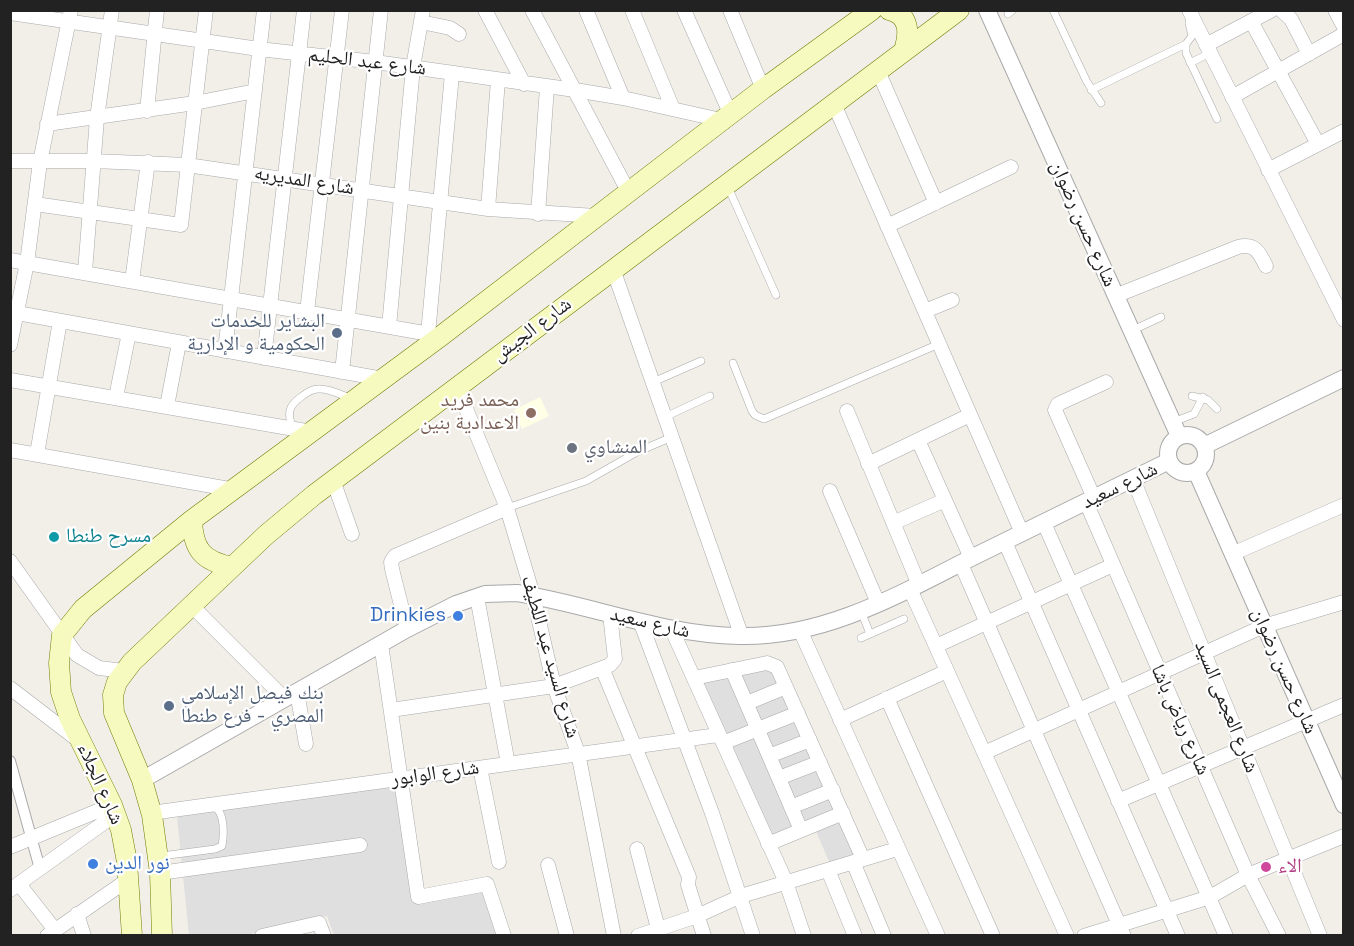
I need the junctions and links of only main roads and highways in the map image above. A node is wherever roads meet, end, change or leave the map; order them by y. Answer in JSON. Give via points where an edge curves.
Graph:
{"nodes":[{"id":1,"x":872,"y":10,"type":"edge"},
{"id":2,"x":889,"y":10,"type":"edge"},
{"id":3,"x":958,"y":10,"type":"edge"},
{"id":4,"x":904,"y":51,"type":"junction"},
{"id":5,"x":192,"y":520,"type":"junction"},
{"id":6,"x":232,"y":567,"type":"junction"},
{"id":7,"x":124,"y":671,"type":"joint"},
{"id":8,"x":133,"y":935,"type":"edge"},
{"id":9,"x":162,"y":936,"type":"edge"}],
"edges":[{"from":1,"to":5,"type":"main road","via":[[434,335],[383,380],[303,431],[235,490]]},
{"from":2,"to":4,"type":"main road","via":[[907,23]]},
{"from":3,"to":4,"type":"main road","name":"شارع الجيش"},
{"from":4,"to":6,"type":"main road","name":"شارع الجيش","via":[[333,480]]},
{"from":5,"to":6,"type":"main road","via":[[193,537],[201,553],[215,564]]},
{"from":5,"to":8,"type":"main road","name":"شارع الجلاء","via":[[83,609],[62,635],[61,692],[114,810],[125,846]]},
{"from":6,"to":7,"type":"main road","name":"شارع الجيش"},
{"from":7,"to":9,"type":"main road","name":"شارع الجلاء","via":[[113,695],[114,713],[152,814]]}]}
